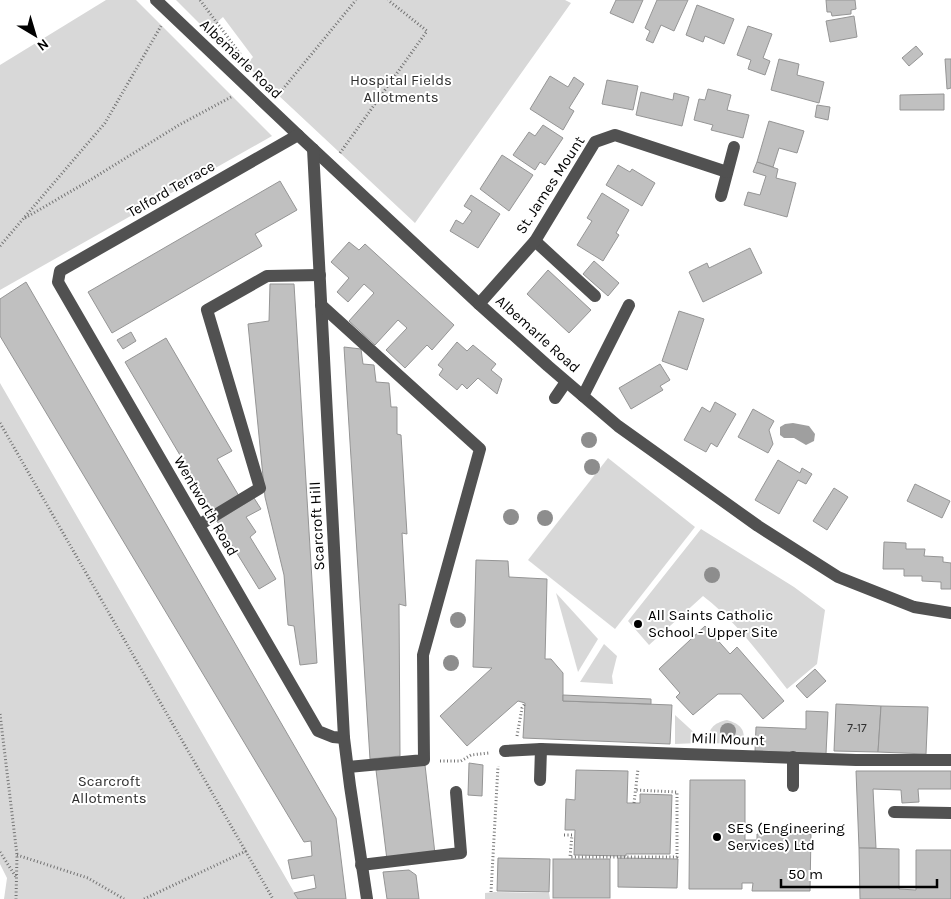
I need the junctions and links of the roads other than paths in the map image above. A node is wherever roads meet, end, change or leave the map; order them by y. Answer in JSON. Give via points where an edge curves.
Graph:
{"nodes":[{"id":1,"x":156,"y":0,"type":"edge"},
{"id":2,"x":298,"y":135,"type":"junction"},
{"id":3,"x":734,"y":147,"type":"dead end"},
{"id":4,"x":313,"y":149,"type":"junction"},
{"id":5,"x":727,"y":172,"type":"junction"},
{"id":6,"x":721,"y":196,"type":"dead end"},
{"id":7,"x":535,"y":241,"type":"junction"},
{"id":8,"x":60,"y":271,"type":"joint"},
{"id":9,"x":320,"y":274,"type":"junction"},
{"id":10,"x":595,"y":296,"type":"dead end"},
{"id":11,"x":479,"y":304,"type":"junction"},
{"id":12,"x":321,"y":305,"type":"junction"},
{"id":13,"x":629,"y":305,"type":"dead end"},
{"id":14,"x":566,"y":382,"type":"junction"},
{"id":15,"x":583,"y":396,"type":"junction"},
{"id":16,"x":555,"y":398,"type":"dead end"},
{"id":17,"x":198,"y":525,"type":"junction"},
{"id":18,"x":951,"y":613,"type":"edge"},
{"id":19,"x":344,"y":738,"type":"junction"},
{"id":20,"x":541,"y":749,"type":"junction"},
{"id":21,"x":507,"y":751,"type":"road end"},
{"id":22,"x":792,"y":758,"type":"junction"},
{"id":23,"x":951,"y":760,"type":"edge"},
{"id":24,"x":348,"y":767,"type":"junction"},
{"id":25,"x":540,"y":780,"type":"dead end"},
{"id":26,"x":793,"y":786,"type":"dead end"},
{"id":27,"x":456,"y":792,"type":"dead end"},
{"id":28,"x":894,"y":812,"type":"dead end"},
{"id":29,"x":951,"y":812,"type":"edge"},
{"id":30,"x":361,"y":864,"type":"junction"},
{"id":31,"x":367,"y":899,"type":"edge"}],
"edges":[{"from":1,"to":2,"type":"street","name":"Albemarle Road"},
{"from":2,"to":4,"type":"street","name":"Albemarle Road"},
{"from":2,"to":8,"type":"street","name":"Telford Terrace"},
{"from":3,"to":5,"type":"street"},
{"from":4,"to":9,"type":"street","name":"Scarcroft Hill"},
{"from":4,"to":11,"type":"street","name":"Albemarle Road"},
{"from":5,"to":6,"type":"street"},
{"from":5,"to":7,"type":"street","name":"St. James Mount","via":[[614,135],[595,142]]},
{"from":7,"to":10,"type":"street"},
{"from":7,"to":11,"type":"street","name":"St. James Mount"},
{"from":8,"to":17,"type":"street","name":"Wentworth Road","via":[[58,282]]},
{"from":9,"to":12,"type":"street","name":"Scarcroft Hill"},
{"from":9,"to":17,"type":"street","via":[[267,276],[207,310],[260,488]]},
{"from":11,"to":14,"type":"street","name":"Albemarle Road"},
{"from":12,"to":19,"type":"street","name":"Scarcroft Hill"},
{"from":12,"to":24,"type":"street","via":[[480,449],[423,655],[424,760]]},
{"from":13,"to":15,"type":"street"},
{"from":14,"to":15,"type":"street","name":"Albemarle Road"},
{"from":14,"to":16,"type":"street"},
{"from":15,"to":18,"type":"street","name":"Albemarle Road","via":[[618,426],[758,526],[838,577],[914,608]]},
{"from":17,"to":19,"type":"street","name":"Wentworth Road","via":[[318,730]]},
{"from":19,"to":24,"type":"street","name":"Scarcroft Hill"},
{"from":20,"to":21,"type":"street","name":"Mill Mount"},
{"from":20,"to":22,"type":"street","name":"Mill Mount"},
{"from":20,"to":25,"type":"street"},
{"from":22,"to":23,"type":"street","name":"Mill Mount"},
{"from":22,"to":26,"type":"street"},
{"from":24,"to":30,"type":"street","name":"Scarcroft Hill"},
{"from":27,"to":30,"type":"street","via":[[461,854]]},
{"from":28,"to":29,"type":"street"},
{"from":30,"to":31,"type":"street","name":"Scarcroft Hill"}]}
